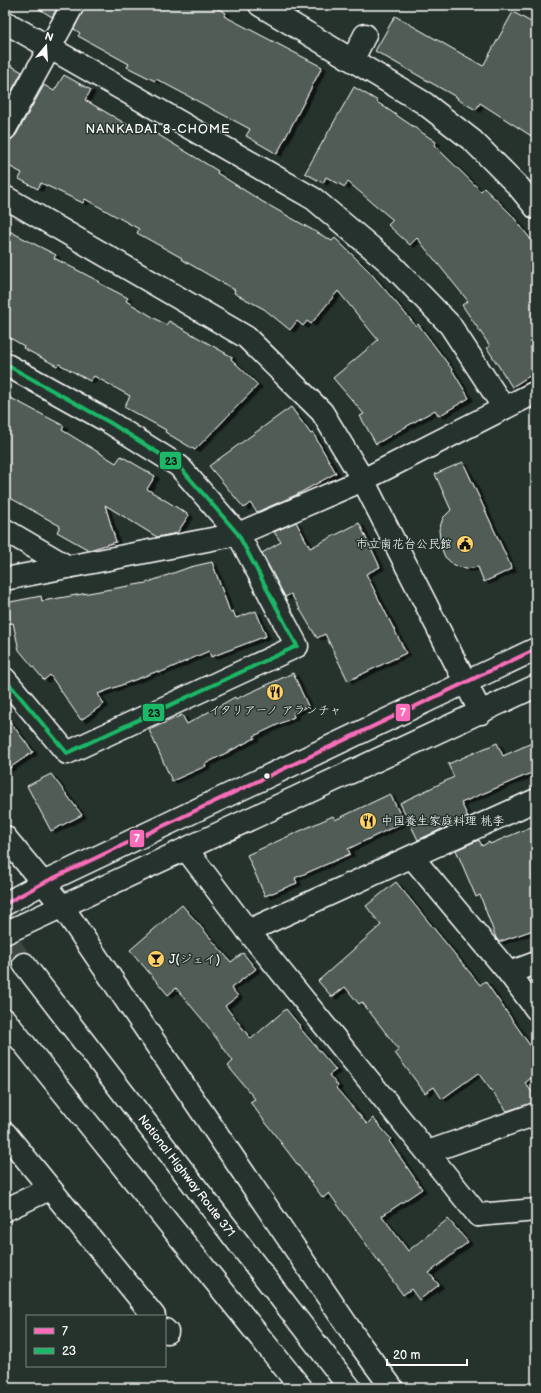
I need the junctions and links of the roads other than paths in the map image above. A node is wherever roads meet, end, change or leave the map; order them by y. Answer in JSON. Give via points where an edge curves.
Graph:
{"nodes":[{"id":1,"x":73,"y":5,"type":"edge"},
{"id":2,"x":260,"y":5,"type":"edge"},
{"id":3,"x":5,"y":22,"type":"edge"},
{"id":4,"x":365,"y":35,"type":"dead end"},
{"id":5,"x":50,"y":46,"type":"junction"},
{"id":6,"x":353,"y":59,"type":"junction"},
{"id":7,"x":5,"y":129,"type":"edge"},
{"id":8,"x":5,"y":197,"type":"edge"},
{"id":9,"x":536,"y":208,"type":"edge"},
{"id":10,"x":5,"y":364,"type":"edge"},
{"id":11,"x":536,"y":392,"type":"edge"},
{"id":12,"x":504,"y":408,"type":"junction"},
{"id":13,"x":363,"y":480,"type":"junction"},
{"id":14,"x":5,"y":530,"type":"edge"},
{"id":15,"x":238,"y":534,"type":"junction"},
{"id":16,"x":68,"y":567,"type":"junction"},
{"id":17,"x":5,"y":579,"type":"edge"},
{"id":18,"x":536,"y":650,"type":"edge"},
{"id":19,"x":5,"y":679,"type":"edge"},
{"id":20,"x":466,"y":683,"type":"junction"},
{"id":21,"x":536,"y":686,"type":"edge"},
{"id":22,"x":481,"y":712,"type":"junction"},
{"id":23,"x":536,"y":800,"type":"edge"},
{"id":24,"x":5,"y":837,"type":"edge"},
{"id":25,"x":186,"y":849,"type":"junction"},
{"id":26,"x":412,"y":857,"type":"junction"},
{"id":27,"x":43,"y":883,"type":"junction"},
{"id":28,"x":5,"y":904,"type":"edge"},
{"id":29,"x":62,"y":906,"type":"junction"},
{"id":30,"x":248,"y":932,"type":"junction"},
{"id":31,"x":5,"y":933,"type":"edge"},
{"id":32,"x":536,"y":963,"type":"edge"},
{"id":33,"x":24,"y":964,"type":"tunnel mouth"},
{"id":34,"x":509,"y":973,"type":"junction"},
{"id":35,"x":536,"y":1009,"type":"edge"},
{"id":36,"x":5,"y":1020,"type":"edge"},
{"id":37,"x":536,"y":1114,"type":"edge"},
{"id":38,"x":5,"y":1133,"type":"edge"},
{"id":39,"x":428,"y":1152,"type":"junction"},
{"id":40,"x":49,"y":1189,"type":"junction"},
{"id":41,"x":5,"y":1210,"type":"edge"},
{"id":42,"x":536,"y":1210,"type":"edge"},
{"id":43,"x":153,"y":1315,"type":"edge"},
{"id":44,"x":301,"y":1388,"type":"edge"},
{"id":45,"x":350,"y":1388,"type":"edge"},
{"id":46,"x":392,"y":1388,"type":"edge"}],
"edges":[{"from":1,"to":5,"type":"main road"},
{"from":2,"to":6,"type":"main road"},
{"from":3,"to":5,"type":"main road"},
{"from":4,"to":6,"type":"main road"},
{"from":5,"to":7,"type":"main road"},
{"from":5,"to":12,"type":"main road","via":[[314,199],[391,264],[450,325]]},
{"from":6,"to":9,"type":"main road","via":[[424,104],[473,141]]},
{"from":8,"to":13,"type":"main road","via":[[246,337],[322,412]]},
{"from":10,"to":15,"type":"main road","via":[[109,422],[179,466]]},
{"from":11,"to":12,"type":"main road"},
{"from":12,"to":13,"type":"main road"},
{"from":13,"to":15,"type":"main road"},
{"from":13,"to":20,"type":"main road"},
{"from":14,"to":16,"type":"main road"},
{"from":15,"to":16,"type":"main road"},
{"from":15,"to":19,"type":"main road","via":[[297,646],[67,753]]},
{"from":16,"to":17,"type":"main road"},
{"from":18,"to":20,"type":"main road"},
{"from":20,"to":22,"type":"main road"},
{"from":20,"to":27,"type":"main road"},
{"from":21,"to":22,"type":"main road"},
{"from":22,"to":25,"type":"main road"},
{"from":23,"to":26,"type":"main road"},
{"from":24,"to":27,"type":"main road"},
{"from":25,"to":29,"type":"main road"},
{"from":25,"to":30,"type":"main road"},
{"from":26,"to":30,"type":"main road"},
{"from":26,"to":34,"type":"main road"},
{"from":27,"to":28,"type":"main road"},
{"from":27,"to":29,"type":"main road"},
{"from":29,"to":31,"type":"main road"},
{"from":29,"to":46,"type":"main road"},
{"from":30,"to":39,"type":"main road"},
{"from":32,"to":34,"type":"main road"},
{"from":33,"to":45,"type":"main road","name":"National Highway Route 371"},
{"from":34,"to":35,"type":"main road"},
{"from":36,"to":44,"type":"main road"},
{"from":37,"to":39,"type":"main road"},
{"from":38,"to":40,"type":"main road"},
{"from":39,"to":42,"type":"main road","via":[[478,1215]]},
{"from":40,"to":41,"type":"main road"},
{"from":40,"to":43,"type":"main road"}]}
